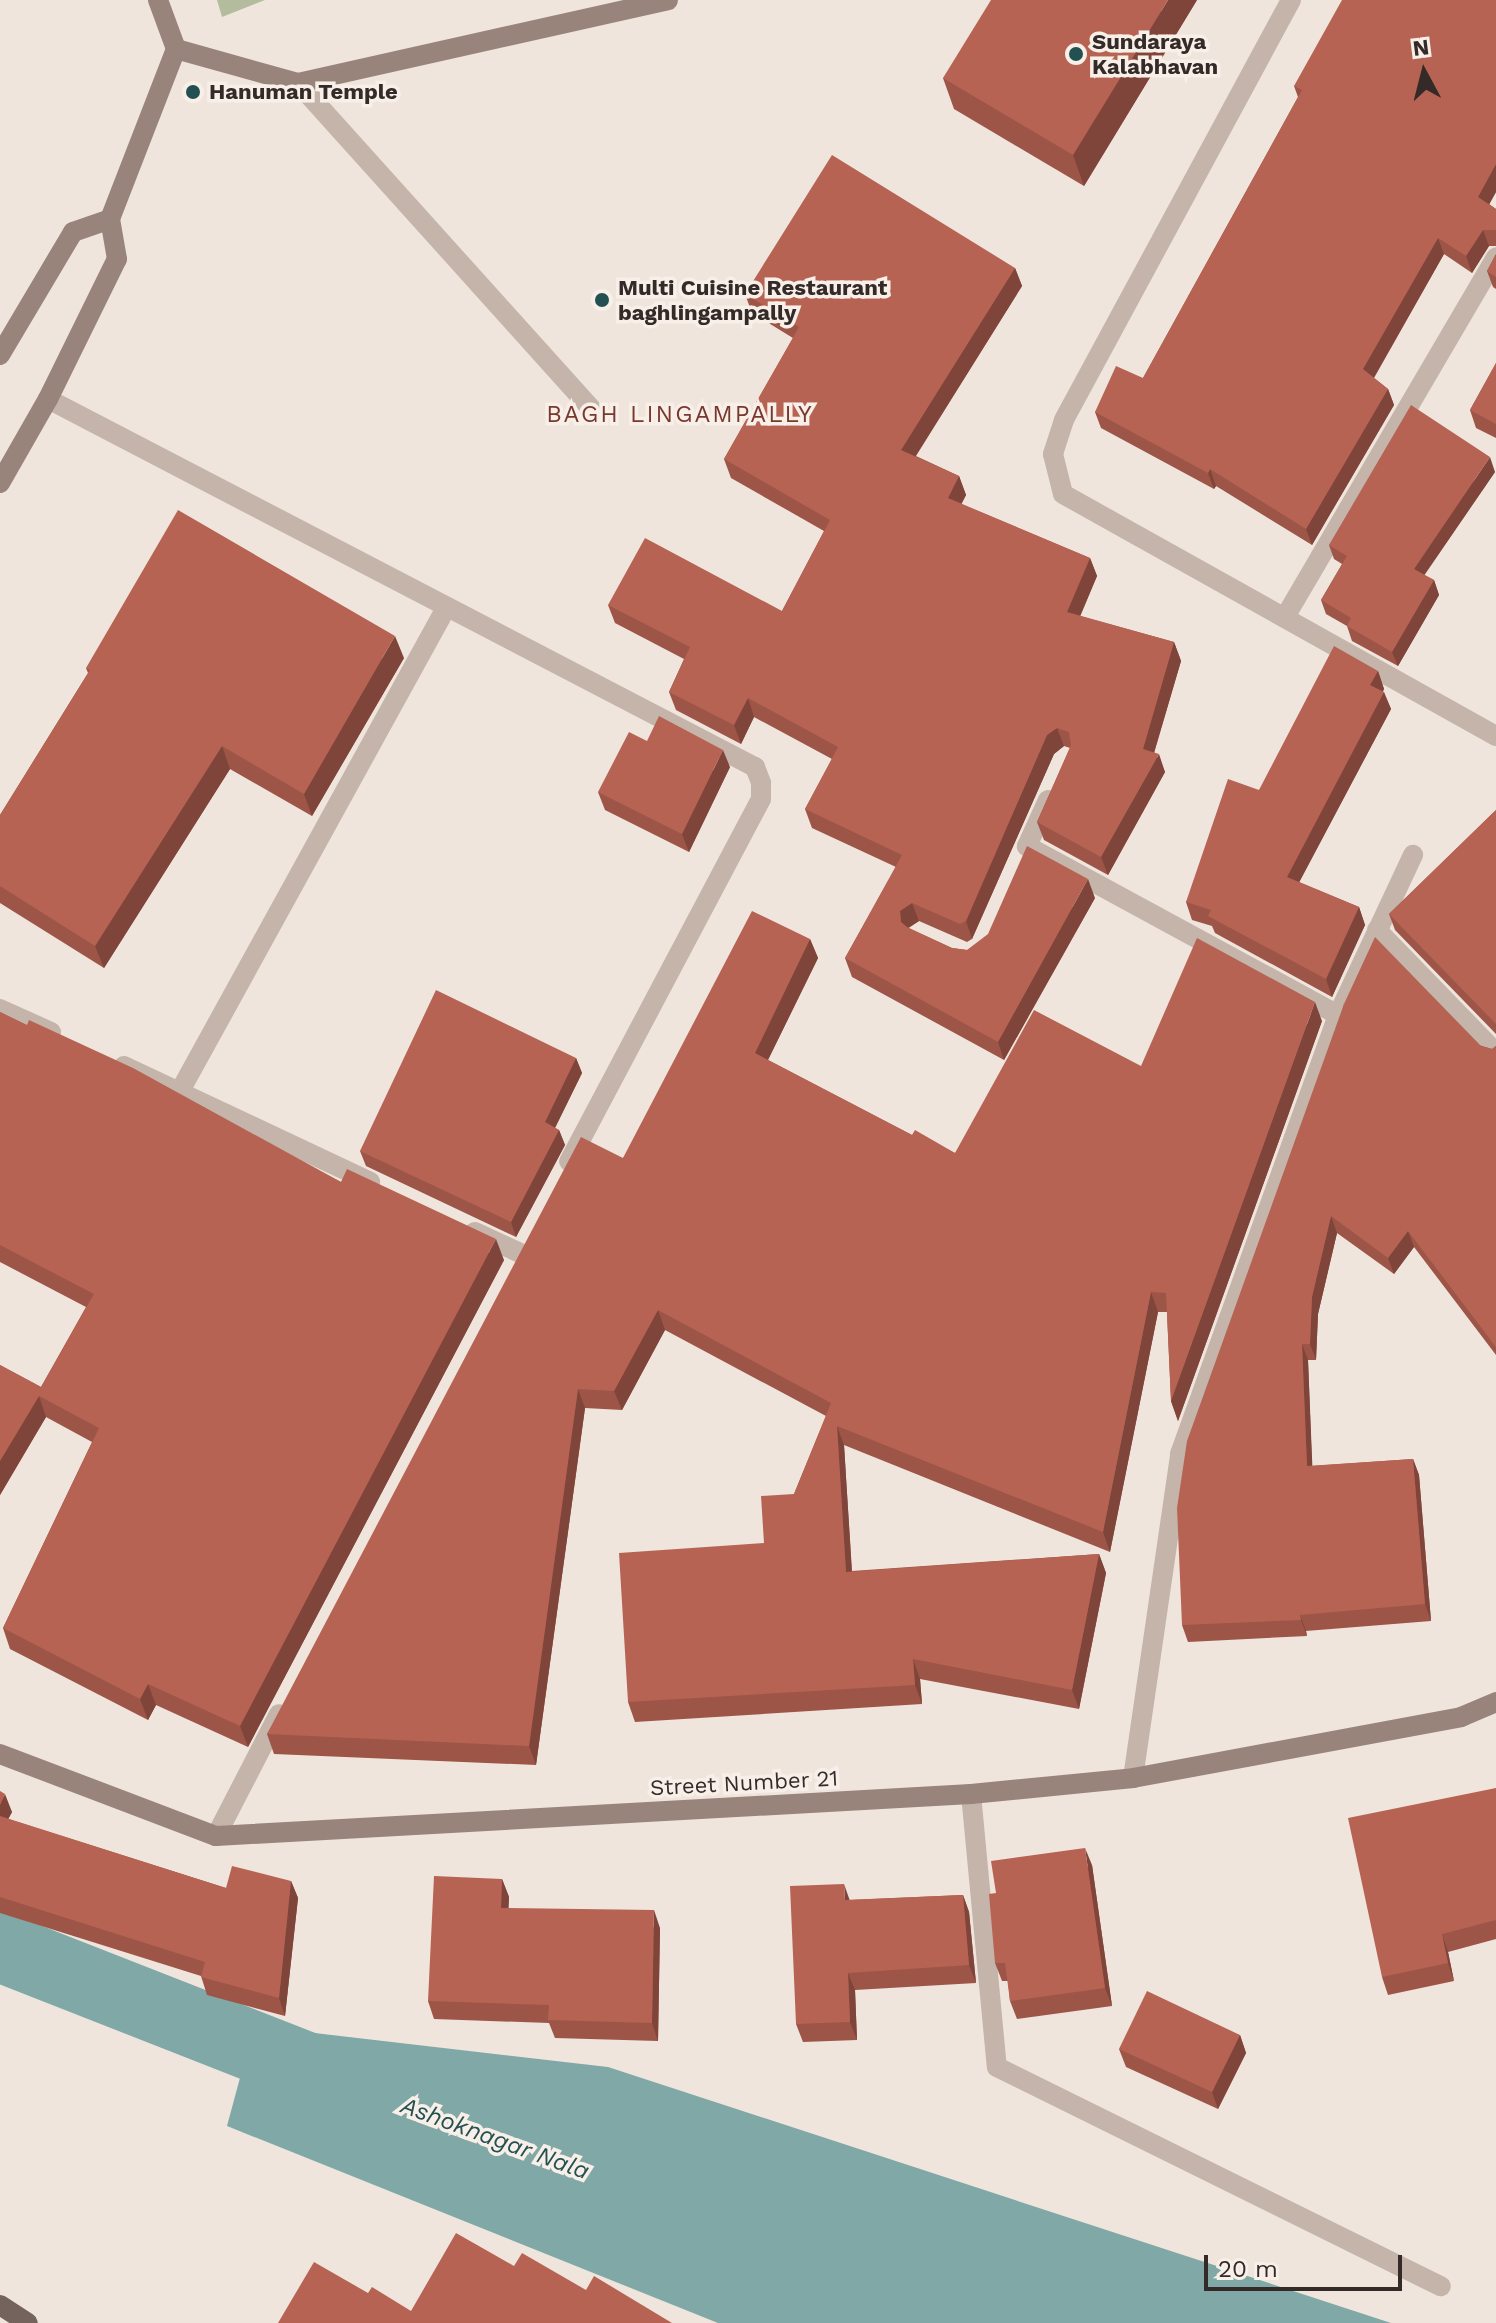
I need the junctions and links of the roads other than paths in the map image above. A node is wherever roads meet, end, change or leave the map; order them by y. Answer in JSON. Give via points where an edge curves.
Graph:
{"nodes":[{"id":1,"x":158,"y":0,"type":"edge"},
{"id":2,"x":668,"y":0,"type":"edge"},
{"id":3,"x":1291,"y":0,"type":"edge"},
{"id":4,"x":176,"y":49,"type":"junction"},
{"id":5,"x":298,"y":83,"type":"junction"},
{"id":6,"x":110,"y":219,"type":"junction"},
{"id":7,"x":1496,"y":257,"type":"edge"},
{"id":8,"x":0,"y":355,"type":"edge"},
{"id":9,"x":48,"y":399,"type":"junction"},
{"id":10,"x":593,"y":411,"type":"dead end"},
{"id":11,"x":0,"y":483,"type":"edge"},
{"id":12,"x":446,"y":608,"type":"junction"},
{"id":13,"x":1285,"y":617,"type":"junction"},
{"id":14,"x":1496,"y":736,"type":"edge"},
{"id":15,"x":1053,"y":788,"type":"edge"},
{"id":16,"x":1413,"y":855,"type":"dead end"},
{"id":17,"x":1377,"y":930,"type":"junction"},
{"id":18,"x":0,"y":1009,"type":"edge"},
{"id":19,"x":1338,"y":1015,"type":"junction"},
{"id":20,"x":69,"y":1041,"type":"edge"},
{"id":21,"x":1496,"y":1053,"type":"edge"},
{"id":22,"x":111,"y":1060,"type":"edge"},
{"id":23,"x":180,"y":1091,"type":"junction"},
{"id":24,"x":557,"y":1184,"type":"edge"},
{"id":25,"x":393,"y":1193,"type":"edge"},
{"id":26,"x":449,"y":1220,"type":"edge"},
{"id":27,"x":520,"y":1253,"type":"edge"},
{"id":28,"x":288,"y":1698,"type":"edge"},
{"id":29,"x":1496,"y":1702,"type":"edge"},
{"id":30,"x":0,"y":1754,"type":"edge"},
{"id":31,"x":1133,"y":1778,"type":"junction"},
{"id":32,"x":971,"y":1794,"type":"junction"},
{"id":33,"x":216,"y":1836,"type":"junction"},
{"id":34,"x":1441,"y":2286,"type":"dead end"},
{"id":35,"x":0,"y":2305,"type":"edge"},
{"id":36,"x":28,"y":2323,"type":"edge"}],
"edges":[{"from":1,"to":4,"type":"street"},
{"from":2,"to":5,"type":"street"},
{"from":3,"to":13,"type":"street","via":[[1064,420],[1053,454],[1063,494]]},
{"from":4,"to":5,"type":"street"},
{"from":4,"to":6,"type":"street"},
{"from":5,"to":10,"type":"street"},
{"from":6,"to":8,"type":"street","via":[[73,232]]},
{"from":6,"to":9,"type":"street","via":[[117,259]]},
{"from":7,"to":13,"type":"street"},
{"from":9,"to":11,"type":"street"},
{"from":9,"to":12,"type":"street"},
{"from":12,"to":23,"type":"street"},
{"from":12,"to":24,"type":"street","via":[[744,760],[755,767],[761,783],[761,799]]},
{"from":13,"to":14,"type":"street"},
{"from":15,"to":19,"type":"street","via":[[1024,853]]},
{"from":16,"to":17,"type":"street"},
{"from":17,"to":19,"type":"street"},
{"from":17,"to":21,"type":"street"},
{"from":18,"to":20,"type":"street"},
{"from":19,"to":31,"type":"street","via":[[1180,1454]]},
{"from":22,"to":23,"type":"street"},
{"from":23,"to":25,"type":"street"},
{"from":26,"to":27,"type":"street"},
{"from":28,"to":33,"type":"street"},
{"from":29,"to":31,"type":"street","name":"Street Number 21","via":[[1461,1717]]},
{"from":30,"to":33,"type":"street","name":"Street Number 21"},
{"from":31,"to":32,"type":"street","name":"Street Number 21"},
{"from":32,"to":33,"type":"street","name":"Street Number 21"},
{"from":32,"to":34,"type":"street","via":[[997,2067]]},
{"from":35,"to":36,"type":"main road"}]}
